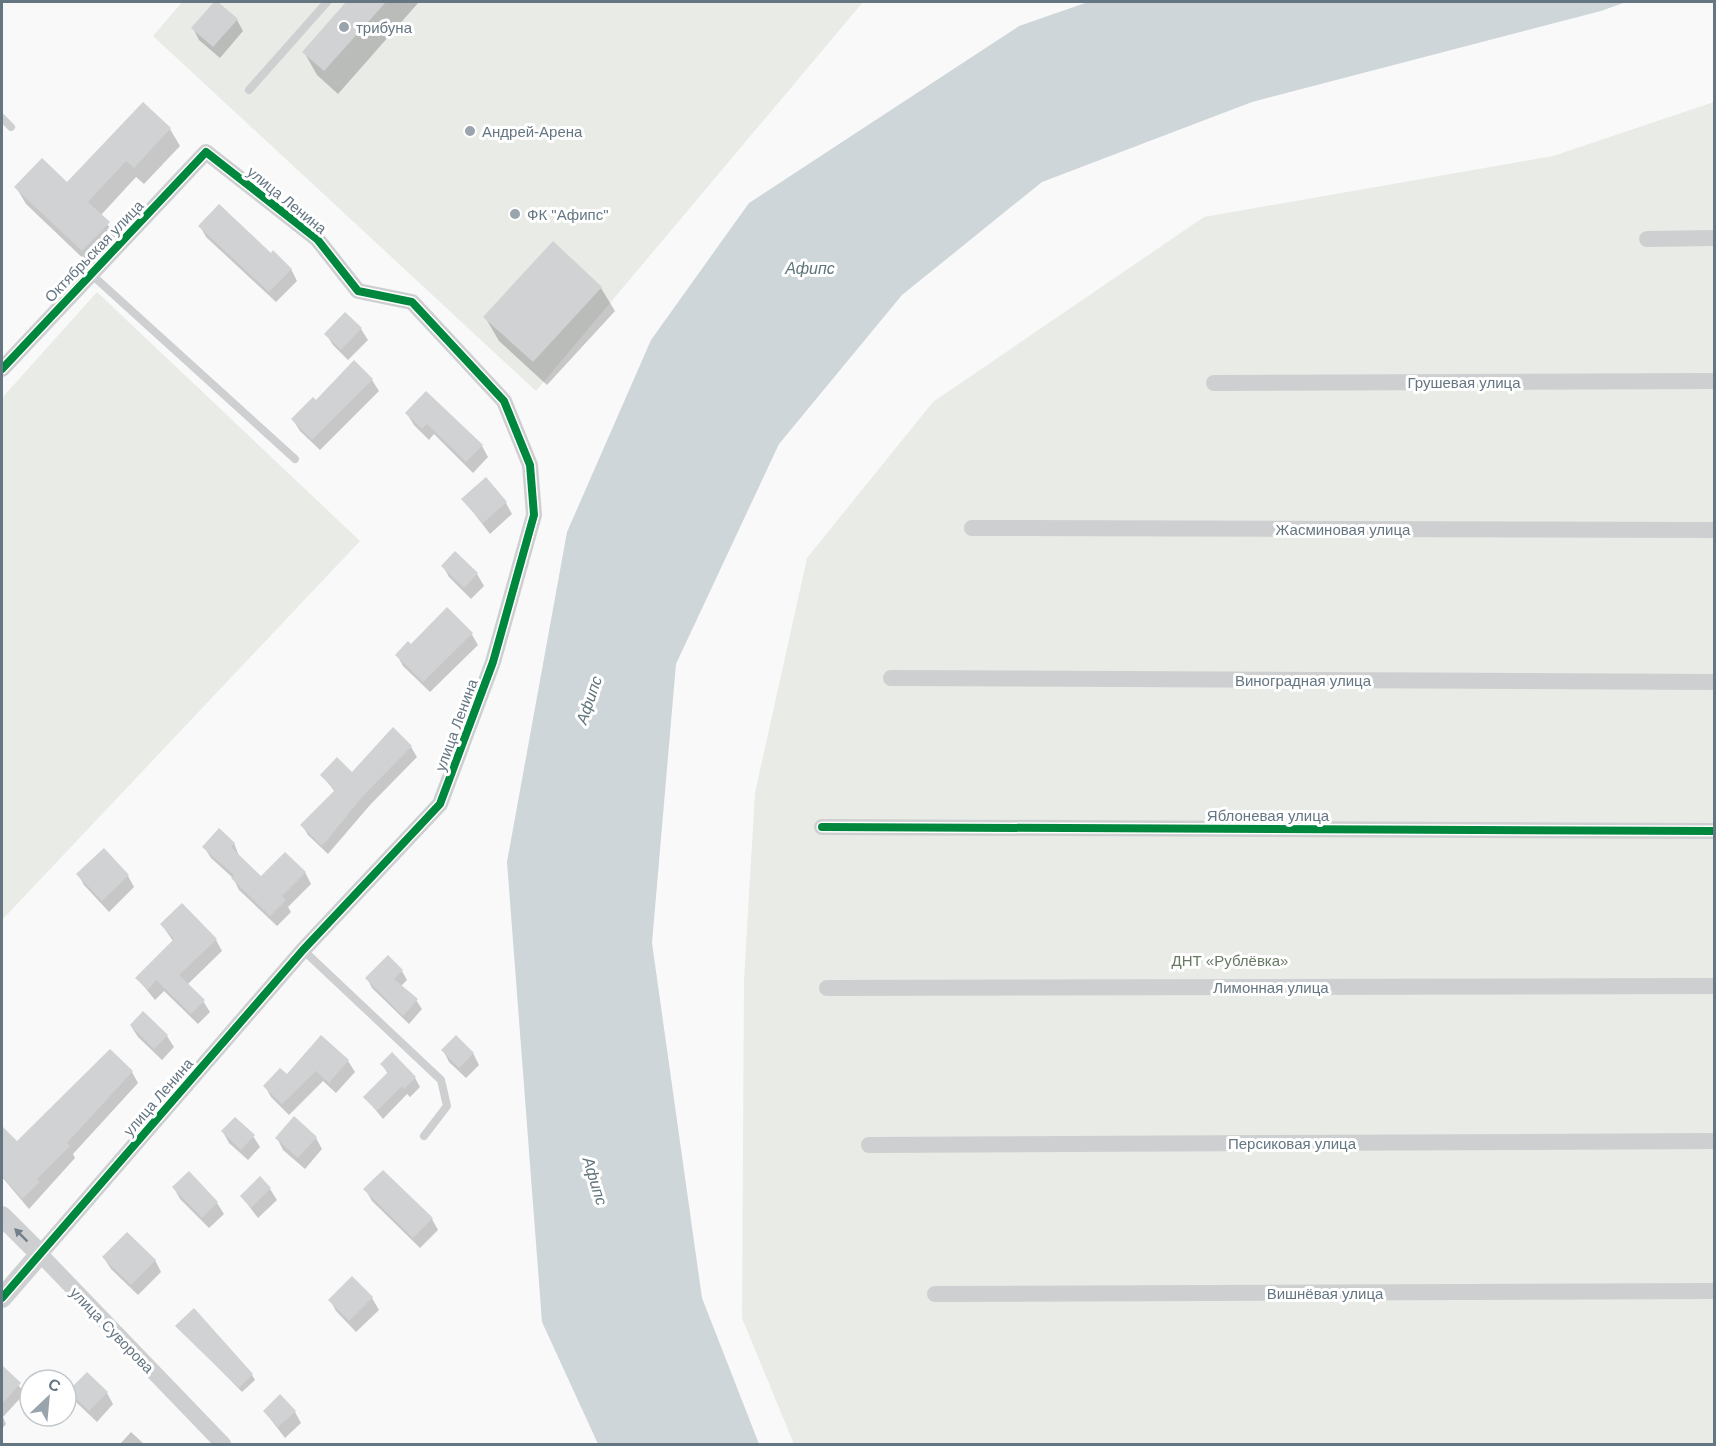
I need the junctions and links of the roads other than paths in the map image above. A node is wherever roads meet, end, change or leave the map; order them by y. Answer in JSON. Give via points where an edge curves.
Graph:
{"nodes":[{"id":1,"x":327,"y":2,"type":"edge"},
{"id":2,"x":249,"y":90,"type":"dead end"},
{"id":3,"x":2,"y":118,"type":"edge"},
{"id":4,"x":11,"y":127,"type":"dead end"},
{"id":5,"x":206,"y":152,"type":"joint"},
{"id":6,"x":1714,"y":238,"type":"edge"},
{"id":7,"x":1647,"y":239,"type":"dead end"},
{"id":8,"x":91,"y":273,"type":"junction"},
{"id":9,"x":2,"y":369,"type":"edge"},
{"id":10,"x":1714,"y":381,"type":"edge"},
{"id":11,"x":1214,"y":383,"type":"dead end"},
{"id":12,"x":295,"y":459,"type":"dead end"},
{"id":13,"x":972,"y":528,"type":"dead end"},
{"id":14,"x":1714,"y":530,"type":"edge"},
{"id":15,"x":891,"y":678,"type":"dead end"},
{"id":16,"x":1714,"y":682,"type":"edge"},
{"id":17,"x":822,"y":827,"type":"dead end"},
{"id":18,"x":1714,"y":831,"type":"edge"},
{"id":19,"x":303,"y":950,"type":"junction"},
{"id":20,"x":1714,"y":986,"type":"edge"},
{"id":21,"x":827,"y":988,"type":"dead end"},
{"id":22,"x":424,"y":1137,"type":"dead end"},
{"id":23,"x":1714,"y":1141,"type":"edge"},
{"id":24,"x":868,"y":1144,"type":"dead end"},
{"id":25,"x":2,"y":1216,"type":"edge"},
{"id":26,"x":40,"y":1254,"type":"junction"},
{"id":27,"x":1714,"y":1291,"type":"edge"},
{"id":28,"x":935,"y":1294,"type":"dead end"},
{"id":29,"x":2,"y":1298,"type":"edge"},
{"id":30,"x":223,"y":1444,"type":"edge"}],
"edges":[{"from":1,"to":2,"type":"lane"},
{"from":3,"to":4,"type":"lane"},
{"from":5,"to":8,"type":"street","name":"Октябрьская улица"},
{"from":5,"to":19,"type":"street","name":"улица Ленина","via":[[317,239],[358,291],[412,302],[504,401],[530,465],[534,515],[493,662],[440,804]]},
{"from":6,"to":7,"type":"street"},
{"from":8,"to":9,"type":"street","name":"Октябрьская улица"},
{"from":8,"to":12,"type":"lane"},
{"from":10,"to":11,"type":"street","name":"Грушевая улица"},
{"from":13,"to":14,"type":"street","name":"Жасминовая улица"},
{"from":15,"to":16,"type":"street","name":"Виноградная улица"},
{"from":17,"to":18,"type":"street","name":"Яблоневая улица"},
{"from":19,"to":22,"type":"lane","via":[[441,1080],[447,1106]]},
{"from":19,"to":26,"type":"street","name":"улица Ленина"},
{"from":20,"to":21,"type":"street","name":"Лимонная улица"},
{"from":23,"to":24,"type":"street","name":"Персиковая улица"},
{"from":26,"to":25,"type":"street","name":"улица Суворова","one_way":true},
{"from":26,"to":29,"type":"street","name":"улица Ленина"},
{"from":26,"to":30,"type":"street","name":"улица Суворова"},
{"from":27,"to":28,"type":"street","name":"Вишнёвая улица"}]}
